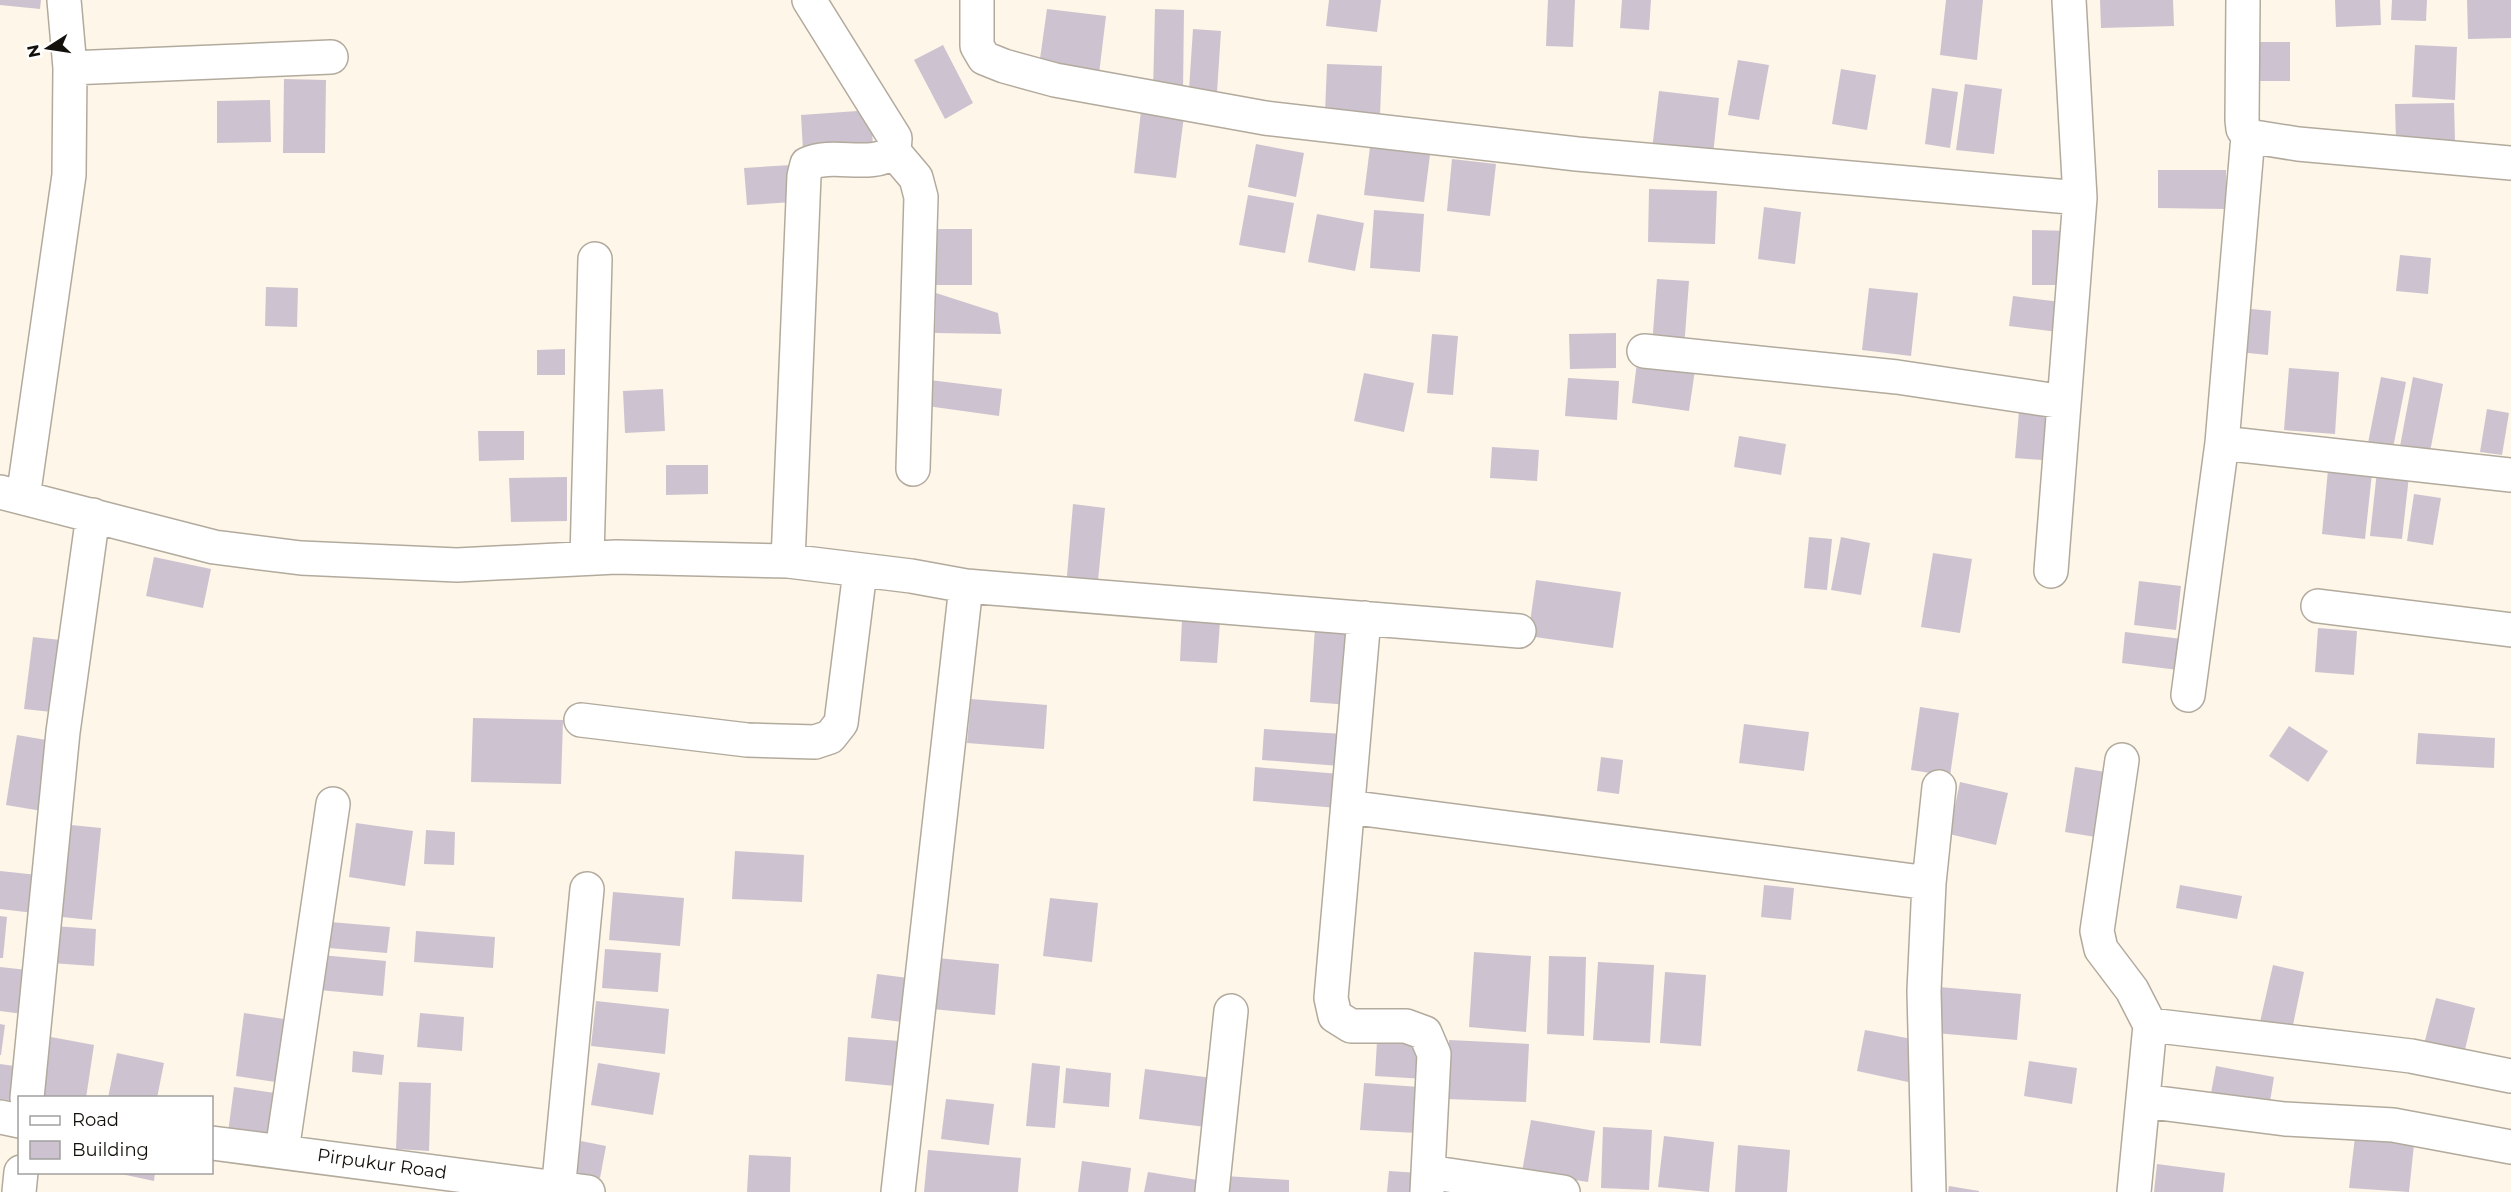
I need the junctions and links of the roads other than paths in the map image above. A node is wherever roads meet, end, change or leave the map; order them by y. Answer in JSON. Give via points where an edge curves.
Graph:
{"nodes":[{"id":1,"x":64,"y":0,"type":"edge"},
{"id":2,"x":809,"y":0,"type":"edge"},
{"id":3,"x":977,"y":0,"type":"edge"},
{"id":4,"x":2069,"y":0,"type":"edge"},
{"id":5,"x":2243,"y":0,"type":"edge"},
{"id":6,"x":331,"y":57,"type":"dead end"},
{"id":7,"x":70,"y":68,"type":"junction"},
{"id":8,"x":2248,"y":136,"type":"junction"},
{"id":9,"x":894,"y":152,"type":"junction"},
{"id":10,"x":2511,"y":163,"type":"edge"},
{"id":11,"x":2080,"y":198,"type":"junction"},
{"id":12,"x":595,"y":259,"type":"dead end"},
{"id":13,"x":1644,"y":351,"type":"dead end"},
{"id":14,"x":2064,"y":402,"type":"junction"},
{"id":15,"x":2222,"y":443,"type":"junction"},
{"id":16,"x":913,"y":469,"type":"dead end"},
{"id":17,"x":2511,"y":475,"type":"edge"},
{"id":18,"x":12,"y":495,"type":"edge"},
{"id":19,"x":93,"y":516,"type":"junction"},
{"id":20,"x":587,"y":558,"type":"junction"},
{"id":21,"x":788,"y":561,"type":"junction"},
{"id":22,"x":860,"y":571,"type":"junction"},
{"id":23,"x":2051,"y":571,"type":"dead end"},
{"id":24,"x":966,"y":586,"type":"junction"},
{"id":25,"x":2318,"y":606,"type":"dead end"},
{"id":26,"x":1364,"y":618,"type":"junction"},
{"id":27,"x":2511,"y":630,"type":"edge"},
{"id":28,"x":1519,"y":631,"type":"dead end"},
{"id":29,"x":2188,"y":695,"type":"dead end"},
{"id":30,"x":581,"y":720,"type":"dead end"},
{"id":31,"x":2122,"y":760,"type":"dead end"},
{"id":32,"x":1939,"y":787,"type":"dead end"},
{"id":33,"x":333,"y":804,"type":"dead end"},
{"id":34,"x":1348,"y":807,"type":"junction"},
{"id":35,"x":1929,"y":883,"type":"junction"},
{"id":36,"x":587,"y":889,"type":"dead end"},
{"id":37,"x":1232,"y":1011,"type":"dead end"},
{"id":38,"x":2150,"y":1024,"type":"junction"},
{"id":39,"x":2511,"y":1076,"type":"edge"},
{"id":40,"x":27,"y":1096,"type":"edge"},
{"id":41,"x":2143,"y":1101,"type":"junction"},
{"id":42,"x":0,"y":1117,"type":"edge"},
{"id":43,"x":18,"y":1121,"type":"edge"},
{"id":44,"x":213,"y":1143,"type":"edge"},
{"id":45,"x":2511,"y":1147,"type":"edge"},
{"id":46,"x":282,"y":1151,"type":"junction"},
{"id":47,"x":21,"y":1174,"type":"edge"},
{"id":48,"x":1428,"y":1182,"type":"edge"},
{"id":49,"x":568,"y":1191,"type":"edge"},
{"id":50,"x":19,"y":1192,"type":"edge"},
{"id":51,"x":898,"y":1192,"type":"edge"},
{"id":52,"x":1212,"y":1192,"type":"edge"},
{"id":53,"x":1563,"y":1192,"type":"edge"},
{"id":54,"x":1929,"y":1192,"type":"edge"},
{"id":55,"x":2134,"y":1192,"type":"edge"}],
"edges":[{"from":1,"to":7,"type":"street"},
{"from":2,"to":9,"type":"street","via":[[895,138]]},
{"from":3,"to":11,"type":"street","via":[[977,46],[984,58],[1024,72],[1265,118],[1577,154]]},
{"from":4,"to":11,"type":"street"},
{"from":5,"to":8,"type":"street","via":[[2241,120]]},
{"from":6,"to":7,"type":"street"},
{"from":7,"to":18,"type":"street","via":[[69,175]]},
{"from":8,"to":10,"type":"street"},
{"from":8,"to":15,"type":"street"},
{"from":9,"to":16,"type":"street","via":[[916,178],[921,197]]},
{"from":9,"to":21,"type":"street","via":[[884,159],[821,159],[807,164]]},
{"from":11,"to":14,"type":"street"},
{"from":12,"to":20,"type":"street"},
{"from":13,"to":14,"type":"street","via":[[1897,377]]},
{"from":14,"to":23,"type":"street"},
{"from":15,"to":17,"type":"street"},
{"from":15,"to":29,"type":"street"},
{"from":18,"to":19,"type":"street"},
{"from":19,"to":20,"type":"street","via":[[214,547],[301,558],[457,564]]},
{"from":19,"to":40,"type":"street","via":[[63,732]]},
{"from":20,"to":21,"type":"street"},
{"from":21,"to":22,"type":"street"},
{"from":22,"to":24,"type":"street"},
{"from":22,"to":30,"type":"street","via":[[841,723],[830,737],[815,742],[747,740]]},
{"from":24,"to":26,"type":"street"},
{"from":24,"to":51,"type":"street"},
{"from":25,"to":27,"type":"street"},
{"from":26,"to":28,"type":"street"},
{"from":26,"to":34,"type":"street"},
{"from":31,"to":38,"type":"street","via":[[2097,931],[2101,949],[2132,990]]},
{"from":32,"to":35,"type":"street"},
{"from":33,"to":46,"type":"street"},
{"from":34,"to":35,"type":"street"},
{"from":34,"to":48,"type":"street","via":[[1331,998],[1335,1017],[1351,1026],[1406,1026],[1425,1033],[1434,1054]]},
{"from":35,"to":54,"type":"street","via":[[1924,991]]},
{"from":36,"to":49,"type":"street"},
{"from":37,"to":52,"type":"street"},
{"from":38,"to":39,"type":"street","via":[[2410,1056]]},
{"from":38,"to":41,"type":"street"},
{"from":41,"to":45,"type":"street","via":[[2275,1118],[2393,1125]]},
{"from":41,"to":55,"type":"street"},
{"from":42,"to":43,"type":"street"},
{"from":44,"to":46,"type":"street","name":"Pirpukur Road"},
{"from":46,"to":49,"type":"street","name":"Pirpukur Road"},
{"from":47,"to":50,"type":"street"},
{"from":48,"to":53,"type":"street"}]}
